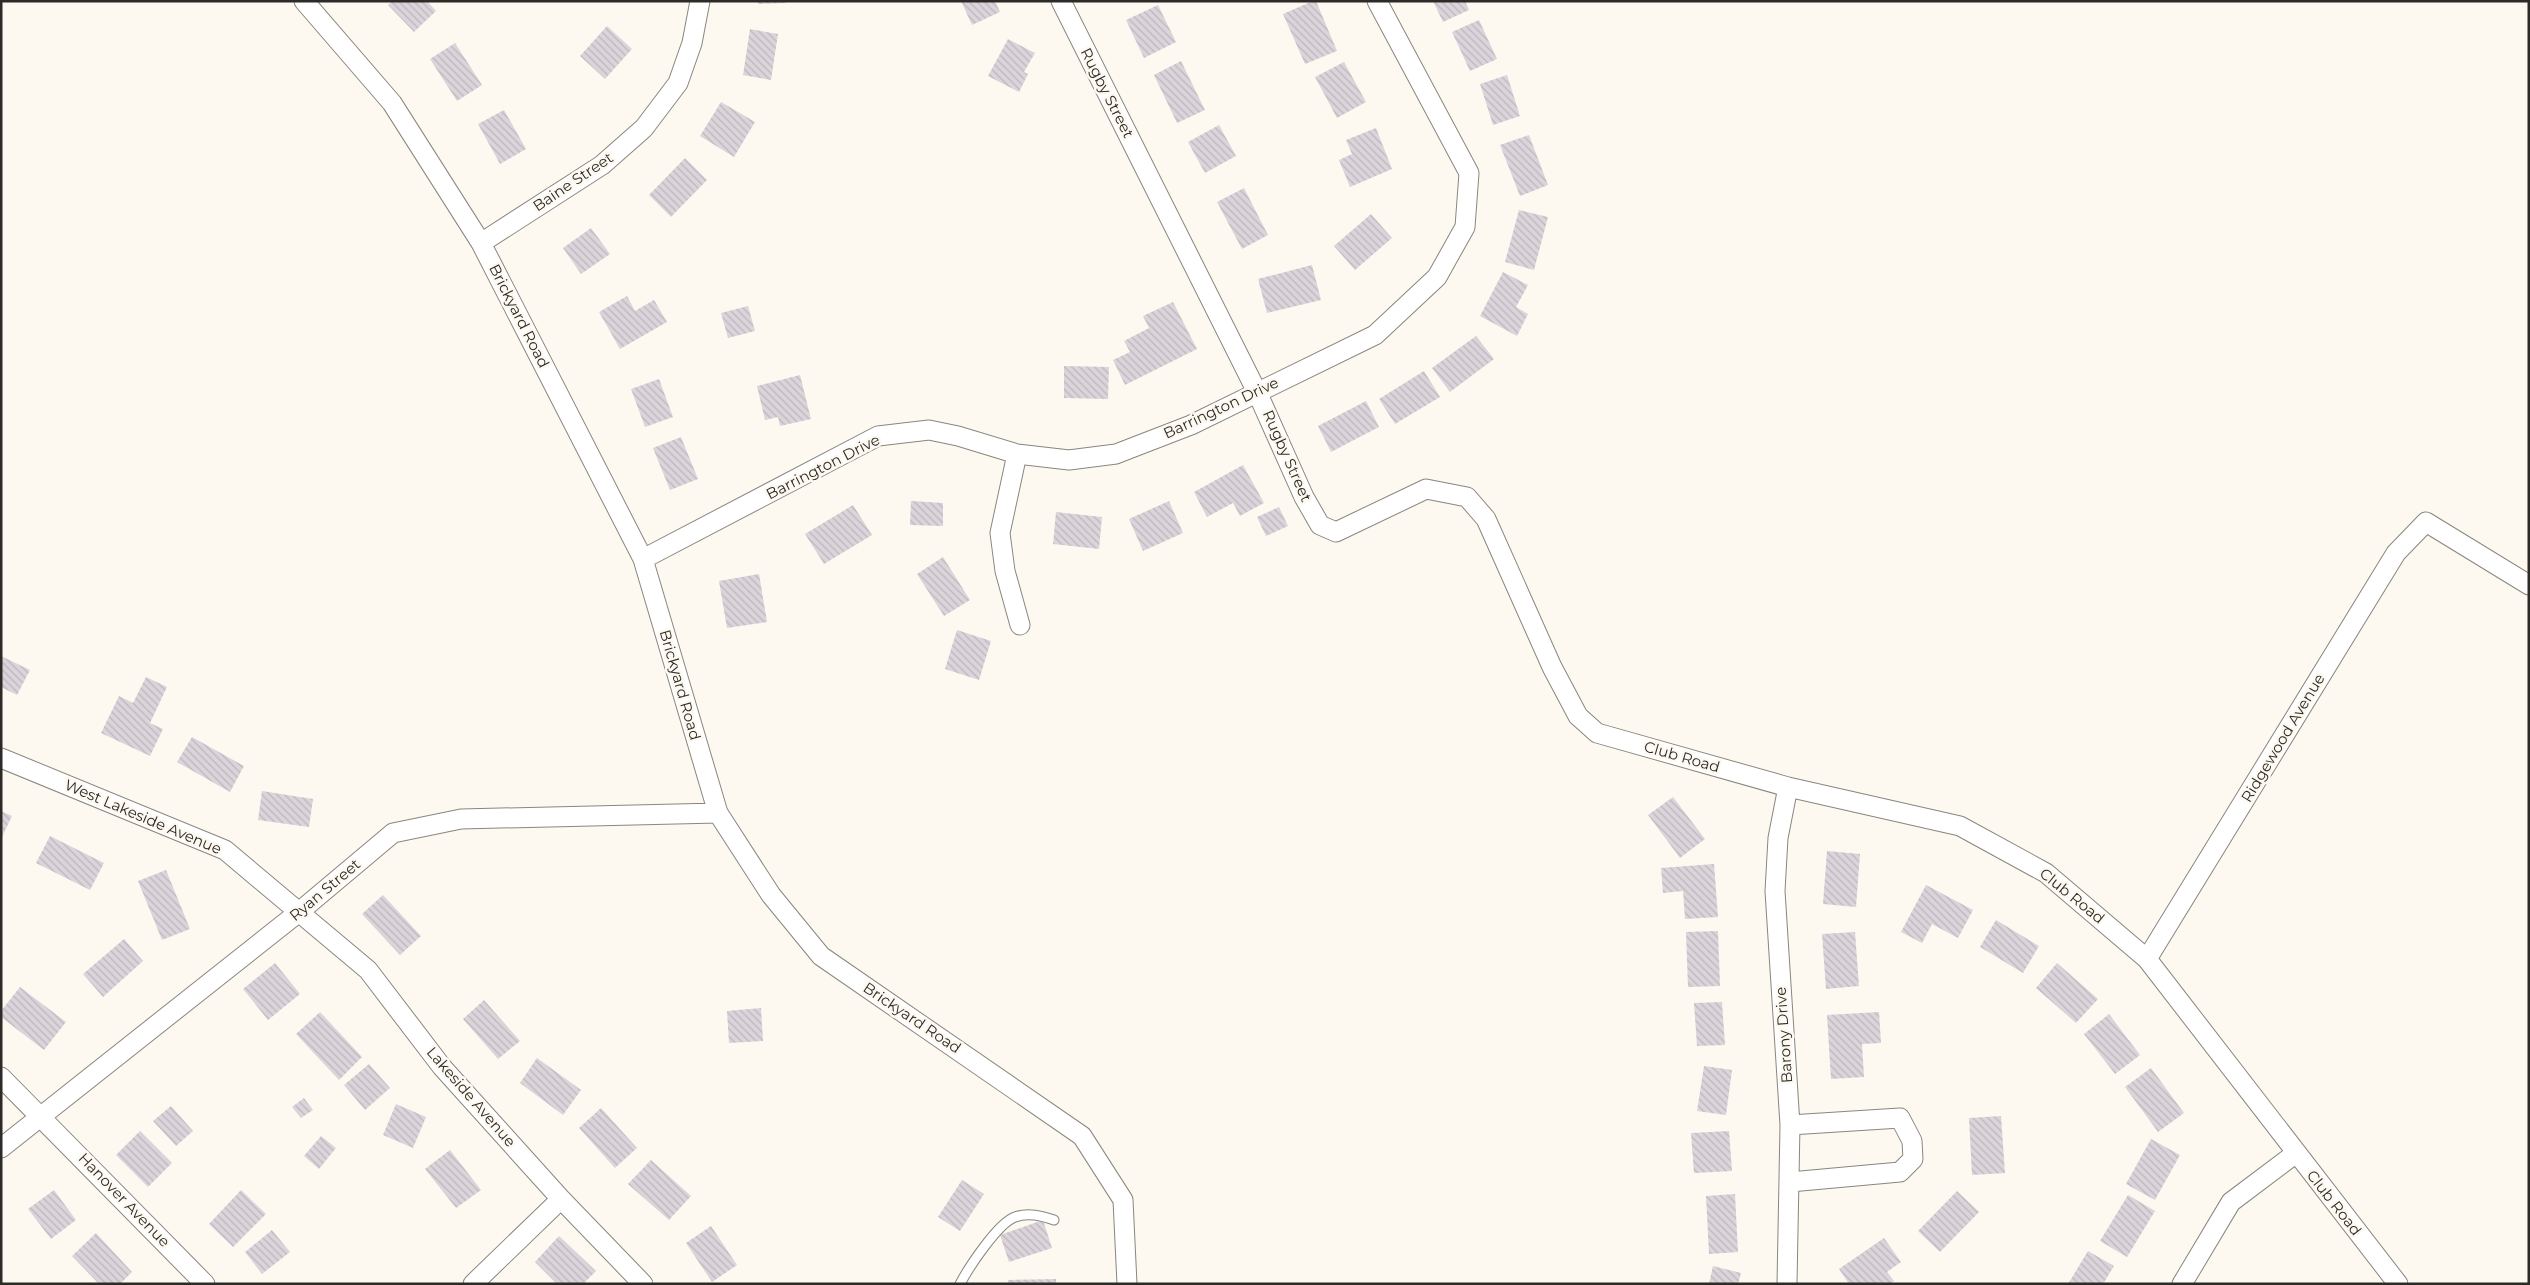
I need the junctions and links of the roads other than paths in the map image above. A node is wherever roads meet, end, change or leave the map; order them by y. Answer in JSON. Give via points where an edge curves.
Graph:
{"nodes":[{"id":1,"x":304,"y":1,"type":"edge"},
{"id":2,"x":700,"y":1,"type":"edge"},
{"id":3,"x":1061,"y":1,"type":"edge"},
{"id":4,"x":1377,"y":1,"type":"edge"},
{"id":5,"x":481,"y":243,"type":"junction"},
{"id":6,"x":1258,"y":392,"type":"junction"},
{"id":7,"x":1017,"y":454,"type":"junction"},
{"id":8,"x":643,"y":559,"type":"junction"},
{"id":9,"x":2529,"y":585,"type":"edge"},
{"id":10,"x":1020,"y":624,"type":"dead end"},
{"id":11,"x":1597,"y":733,"type":"joint"},
{"id":12,"x":1,"y":758,"type":"edge"},
{"id":13,"x":1788,"y":787,"type":"junction"},
{"id":14,"x":718,"y":813,"type":"junction"},
{"id":15,"x":299,"y":912,"type":"junction"},
{"id":16,"x":2147,"y":959,"type":"junction"},
{"id":17,"x":1,"y":1077,"type":"edge"},
{"id":18,"x":42,"y":1116,"type":"junction"},
{"id":19,"x":1790,"y":1125,"type":"junction"},
{"id":20,"x":1,"y":1148,"type":"edge"},
{"id":21,"x":2296,"y":1153,"type":"junction"},
{"id":22,"x":1790,"y":1182,"type":"junction"},
{"id":23,"x":561,"y":1199,"type":"junction"},
{"id":24,"x":1054,"y":1220,"type":"dead end"},
{"id":25,"x":205,"y":1284,"type":"edge"},
{"id":26,"x":473,"y":1284,"type":"edge"},
{"id":27,"x":643,"y":1284,"type":"edge"},
{"id":28,"x":960,"y":1284,"type":"edge"},
{"id":29,"x":1127,"y":1284,"type":"edge"},
{"id":30,"x":1787,"y":1284,"type":"edge"},
{"id":31,"x":2182,"y":1284,"type":"edge"},
{"id":32,"x":2398,"y":1284,"type":"edge"}],
"edges":[{"from":1,"to":5,"type":"street","name":"Brickyard Road","via":[[392,103]]},
{"from":2,"to":5,"type":"street","name":"Baine Street","via":[[692,43],[678,83],[644,128],[602,165]]},
{"from":3,"to":6,"type":"street","name":"Rugby Street"},
{"from":4,"to":6,"type":"street","name":"Barrington Drive","via":[[1469,173],[1465,227],[1437,277],[1375,335]]},
{"from":5,"to":8,"type":"street","name":"Brickyard Road"},
{"from":6,"to":7,"type":"street","name":"Barrington Drive","via":[[1191,425],[1116,454],[1069,460]]},
{"from":6,"to":11,"type":"street","name":"Rugby Street","via":[[1304,497],[1320,525],[1336,532],[1426,489],[1467,497],[1486,519],[1552,667],[1578,716]]},
{"from":7,"to":8,"type":"street","name":"Barrington Drive","via":[[929,430],[878,436]]},
{"from":7,"to":10,"type":"street","via":[[1000,533],[1005,571]]},
{"from":8,"to":14,"type":"street","name":"Brickyard Road"},
{"from":9,"to":16,"type":"street","name":"Ridgewood Avenue","via":[[2426,522],[2396,553]]},
{"from":11,"to":13,"type":"street","name":"Club Road"},
{"from":12,"to":15,"type":"street","name":"West Lakeside Avenue","via":[[225,850]]},
{"from":13,"to":16,"type":"street","name":"Club Road","via":[[1960,826],[2046,872]]},
{"from":13,"to":19,"type":"street","name":"Barony Drive","via":[[1778,838],[1775,891]]},
{"from":14,"to":15,"type":"street","name":"Ryan Street","via":[[461,819],[393,833]]},
{"from":14,"to":29,"type":"street","name":"Brickyard Road","via":[[771,896],[820,956],[1082,1136],[1123,1200]]},
{"from":15,"to":18,"type":"street","name":"Ryan Street"},
{"from":15,"to":23,"type":"street","name":"Lakeside Avenue","via":[[368,970],[442,1067]]},
{"from":16,"to":21,"type":"street","name":"Club Road"},
{"from":17,"to":18,"type":"street","name":"Hanover Avenue"},
{"from":18,"to":20,"type":"street","name":"Ryan Street"},
{"from":18,"to":25,"type":"street","name":"Hanover Avenue"},
{"from":19,"to":22,"type":"street","name":"Barony Drive"},
{"from":19,"to":22,"type":"street","via":[[1900,1118],[1912,1140],[1913,1159],[1900,1172]]},
{"from":21,"to":31,"type":"street","via":[[2231,1202]]},
{"from":21,"to":32,"type":"street","name":"Club Road"},
{"from":22,"to":30,"type":"street","name":"Barony Drive"},
{"from":23,"to":26,"type":"street"},
{"from":23,"to":27,"type":"street","name":"Lakeside Avenue"},
{"from":24,"to":28,"type":"lane","via":[[1037,1214],[1014,1217],[992,1236]]}]}
